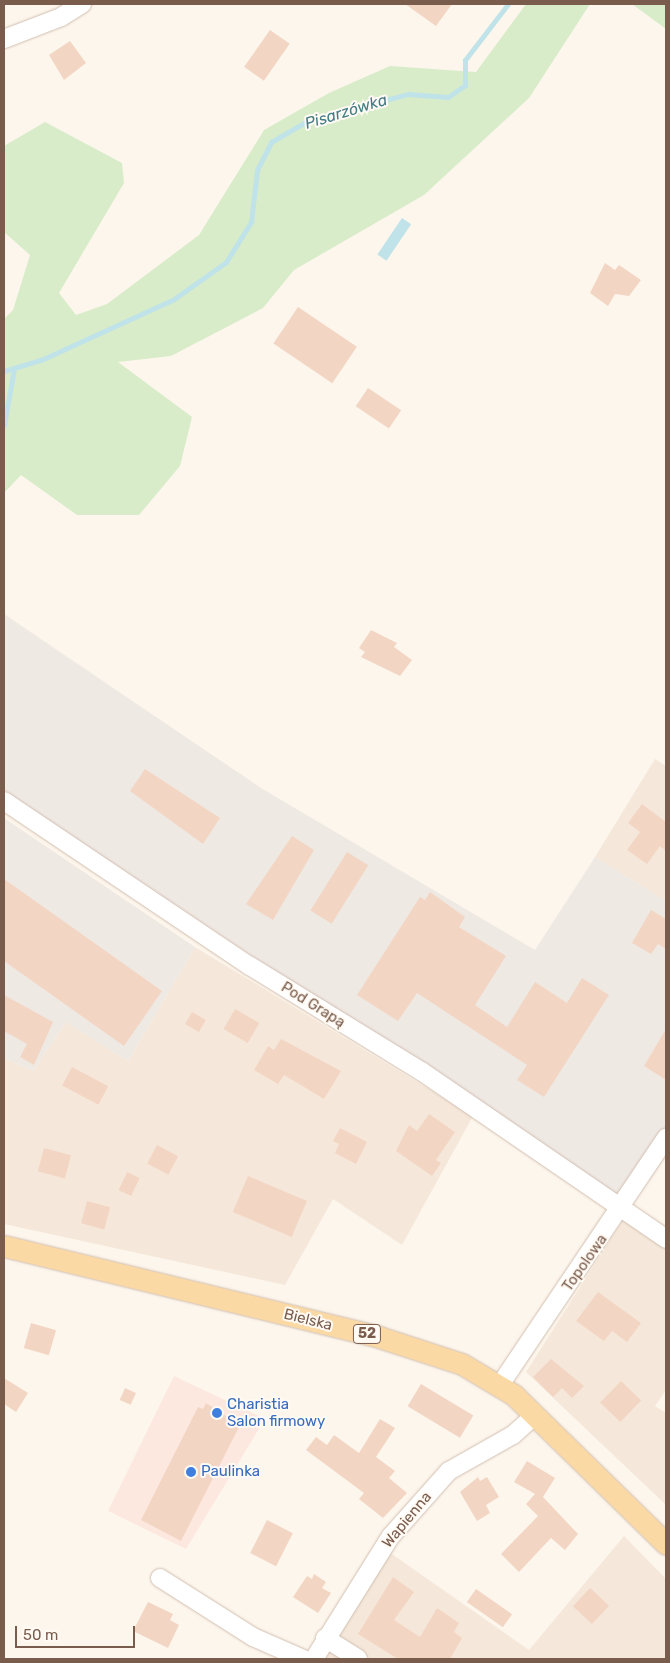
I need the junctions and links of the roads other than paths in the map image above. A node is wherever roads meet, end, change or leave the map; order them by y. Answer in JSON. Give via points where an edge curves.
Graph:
{"nodes":[{"id":1,"x":82,"y":4,"type":"edge"},
{"id":2,"x":4,"y":38,"type":"edge"},
{"id":3,"x":4,"y":801,"type":"edge"},
{"id":4,"x":666,"y":1138,"type":"edge"},
{"id":5,"x":621,"y":1211,"type":"junction"},
{"id":6,"x":666,"y":1239,"type":"edge"},
{"id":7,"x":4,"y":1246,"type":"edge"},
{"id":8,"x":500,"y":1385,"type":"junction"},
{"id":9,"x":535,"y":1415,"type":"junction"},
{"id":10,"x":666,"y":1544,"type":"edge"},
{"id":11,"x":160,"y":1578,"type":"dead end"},
{"id":12,"x":325,"y":1638,"type":"junction"},
{"id":13,"x":303,"y":1659,"type":"edge"},
{"id":14,"x":314,"y":1659,"type":"edge"},
{"id":15,"x":358,"y":1659,"type":"edge"}],
"edges":[{"from":1,"to":2,"type":"street","via":[[61,17]]},
{"from":3,"to":5,"type":"street","name":"Pod Grapą","via":[[250,966],[421,1071]]},
{"from":4,"to":5,"type":"street","name":"Topolowa"},
{"from":5,"to":6,"type":"street","name":"Pod Grapą"},
{"from":5,"to":8,"type":"street","name":"Topolowa"},
{"from":7,"to":8,"type":"main road","name":"Bielska","number":"52","via":[[387,1340],[456,1362]]},
{"from":8,"to":9,"type":"main road","name":"Bielska","number":"52"},
{"from":9,"to":10,"type":"main road","name":"Bielska","number":"52"},
{"from":9,"to":12,"type":"street","name":"Wapienna","via":[[513,1435],[449,1471],[391,1536]]},
{"from":11,"to":13,"type":"street","via":[[253,1637]]},
{"from":12,"to":14,"type":"street","name":"Wapienna"},
{"from":12,"to":15,"type":"street"}]}
